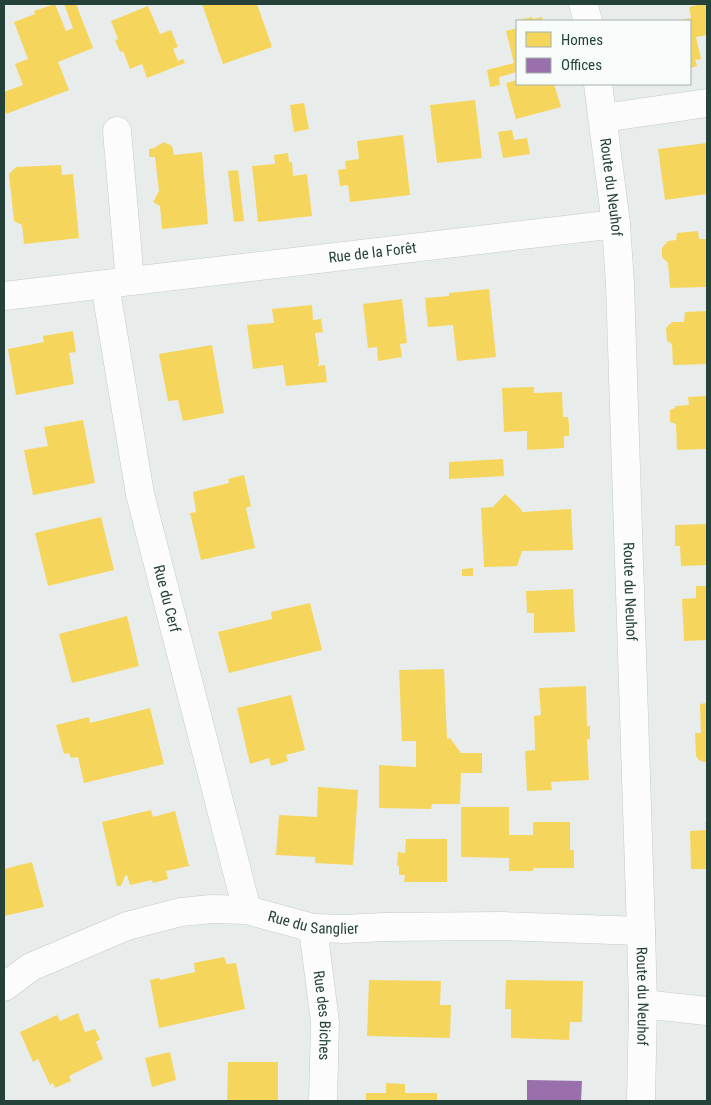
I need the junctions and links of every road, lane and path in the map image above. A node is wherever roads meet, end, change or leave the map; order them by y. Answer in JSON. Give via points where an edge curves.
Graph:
{"nodes":[{"id":1,"x":583,"y":4,"type":"edge"},
{"id":2,"x":588,"y":20,"type":"edge"},
{"id":3,"x":598,"y":85,"type":"edge"},
{"id":4,"x":707,"y":103,"type":"edge"},
{"id":5,"x":603,"y":118,"type":"junction"},
{"id":6,"x":116,"y":131,"type":"dead end"},
{"id":7,"x":616,"y":224,"type":"junction"},
{"id":8,"x":117,"y":283,"type":"junction"},
{"id":9,"x":4,"y":296,"type":"edge"},
{"id":10,"x":247,"y":910,"type":"junction"},
{"id":11,"x":313,"y":928,"type":"junction"},
{"id":12,"x":641,"y":931,"type":"junction"},
{"id":13,"x":4,"y":987,"type":"edge"},
{"id":14,"x":643,"y":1004,"type":"junction"},
{"id":15,"x":707,"y":1011,"type":"edge"},
{"id":16,"x":323,"y":1101,"type":"edge"},
{"id":17,"x":641,"y":1101,"type":"edge"}],
"edges":[{"from":1,"to":2,"type":"street"},
{"from":3,"to":5,"type":"street","name":"Route du Neuhof"},
{"from":4,"to":5,"type":"street"},
{"from":5,"to":7,"type":"street","name":"Route du Neuhof"},
{"from":6,"to":8,"type":"street"},
{"from":7,"to":8,"type":"street","name":"Rue de la Forêt"},
{"from":7,"to":12,"type":"street","name":"Route du Neuhof"},
{"from":8,"to":9,"type":"street","name":"Rue de la Forêt"},
{"from":8,"to":10,"type":"street","name":"Rue du Cerf","via":[[140,494]]},
{"from":10,"to":11,"type":"street","name":"Rue du Sanglier"},
{"from":10,"to":13,"type":"street","name":"Rue du Sanglier","via":[[181,912],[127,926],[31,967]]},
{"from":11,"to":12,"type":"street","name":"Rue du Sanglier","via":[[501,926]]},
{"from":11,"to":16,"type":"street","name":"Rue des Biches","via":[[325,1022]]},
{"from":12,"to":14,"type":"street","name":"Route du Neuhof"},
{"from":14,"to":15,"type":"street"},
{"from":14,"to":17,"type":"street","name":"Route du Neuhof"}]}
